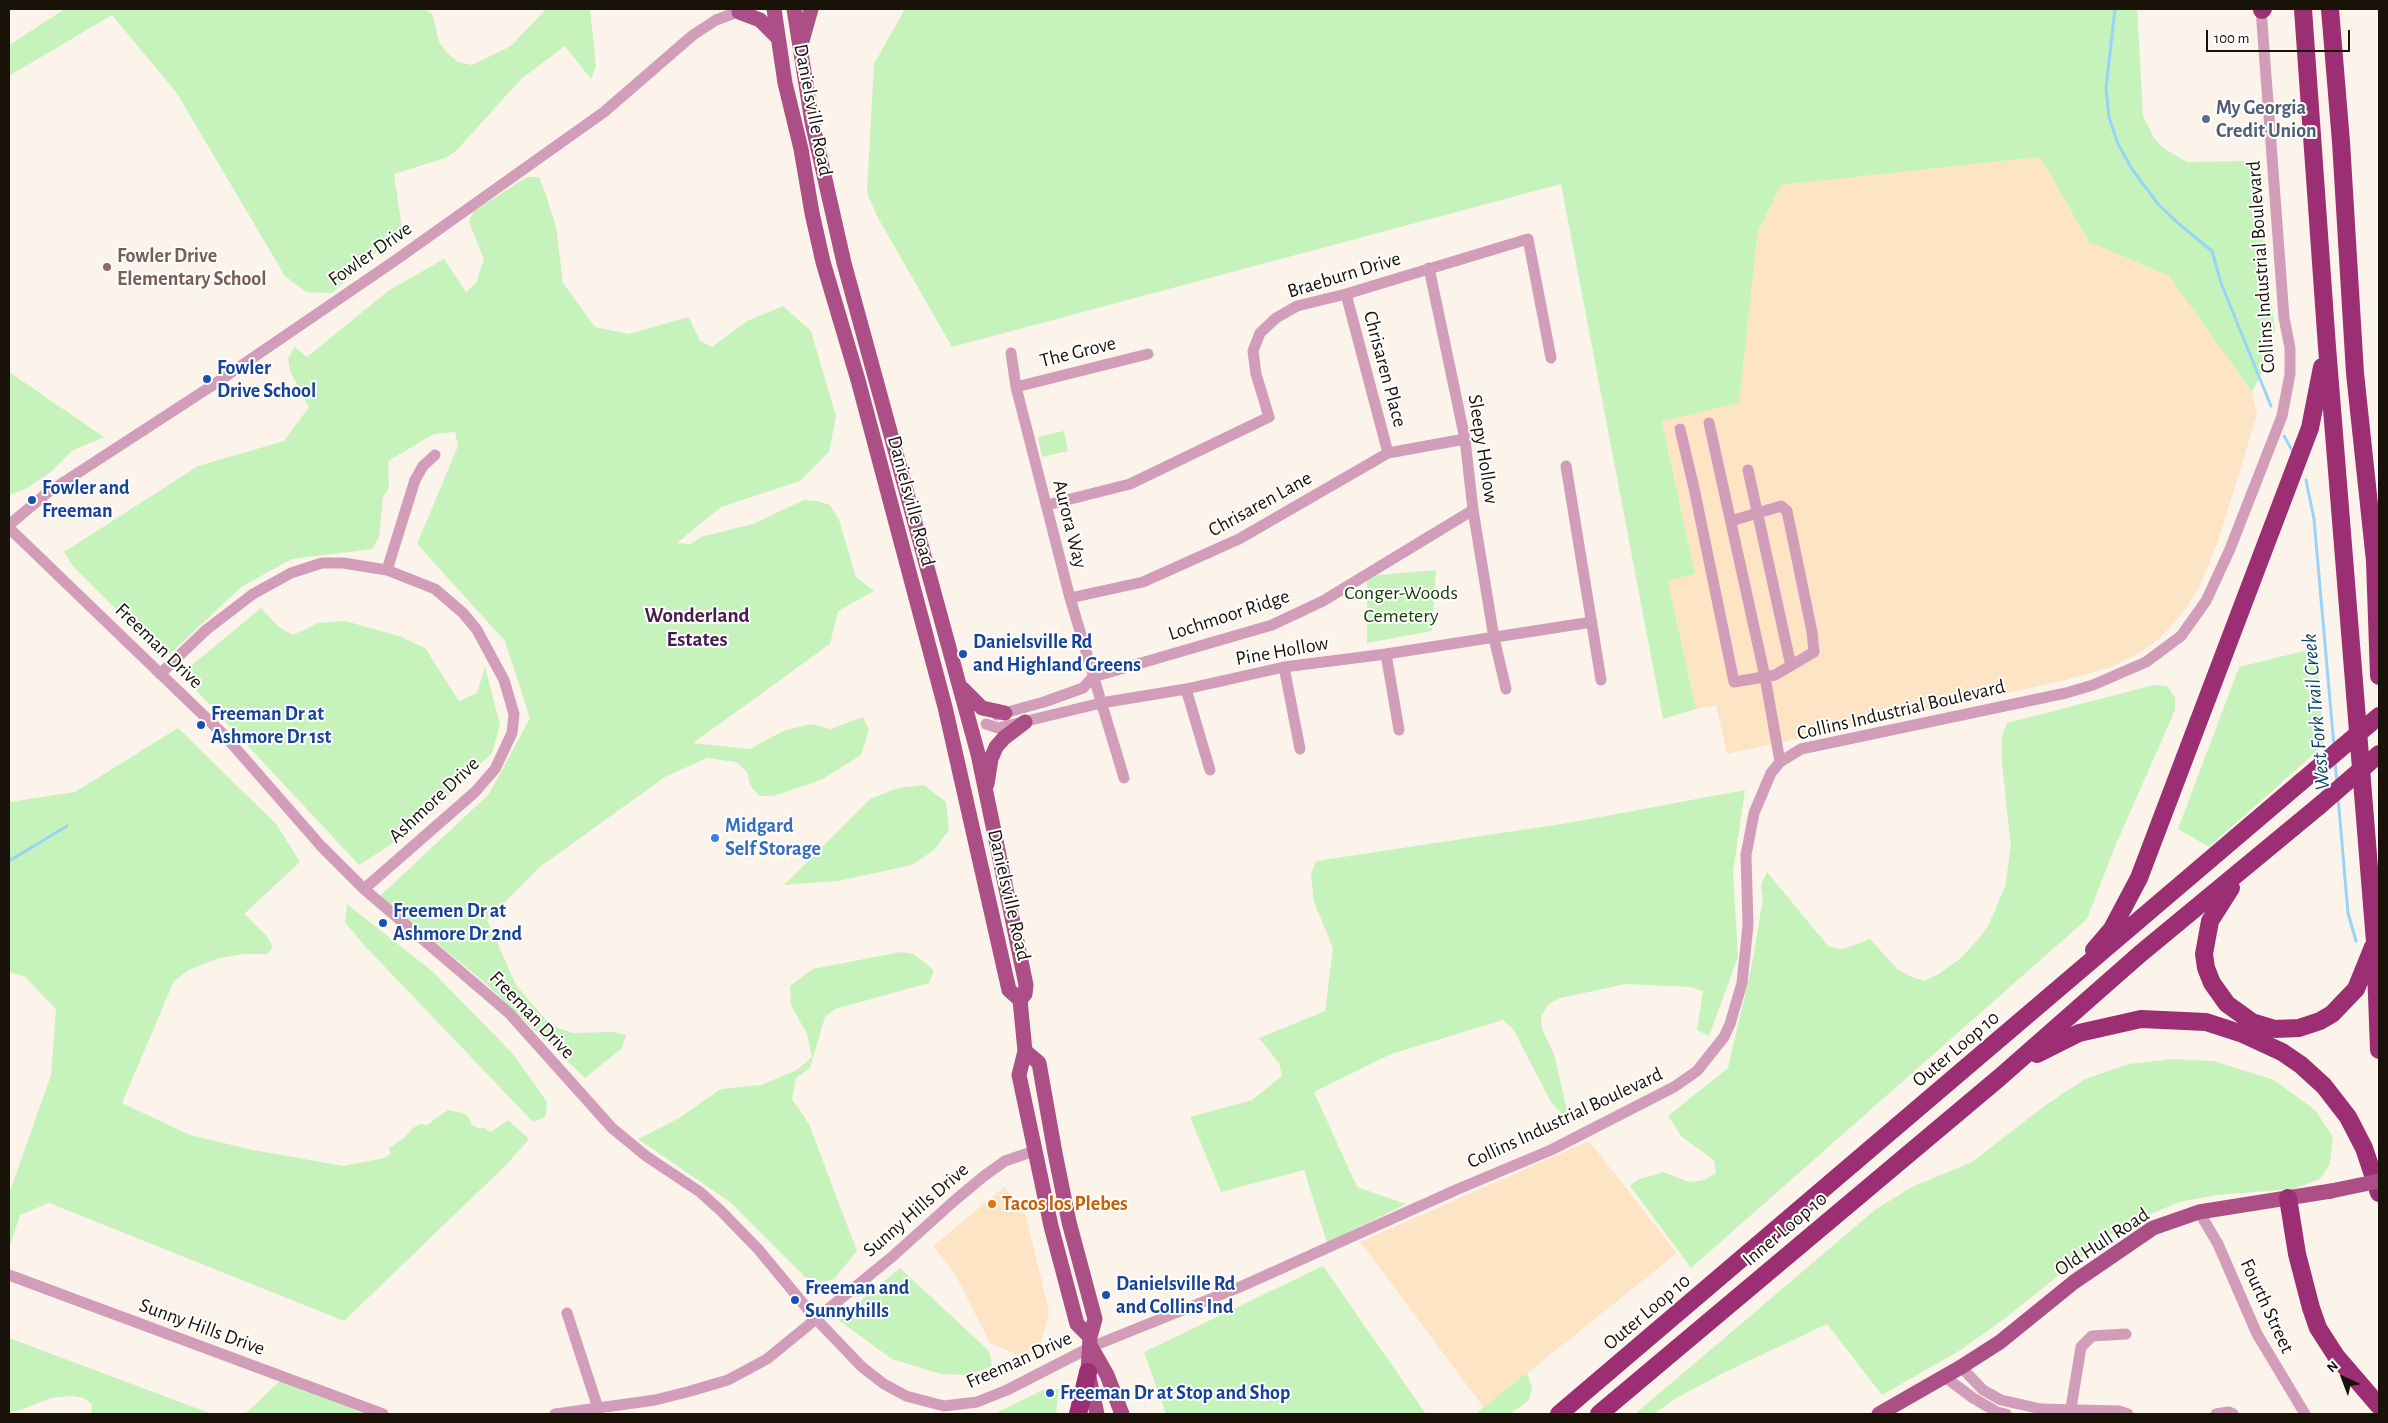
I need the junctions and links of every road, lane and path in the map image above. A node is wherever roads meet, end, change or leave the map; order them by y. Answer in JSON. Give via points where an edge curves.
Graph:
{"nodes":[{"id":1,"x":774,"y":9,"type":"edge"},
{"id":2,"x":794,"y":9,"type":"edge"},
{"id":3,"x":811,"y":9,"type":"edge"},
{"id":4,"x":2262,"y":9,"type":"edge"},
{"id":5,"x":2303,"y":9,"type":"edge"},
{"id":6,"x":2318,"y":9,"type":"edge"},
{"id":7,"x":2330,"y":9,"type":"edge"},
{"id":8,"x":745,"y":10,"type":"edge"},
{"id":9,"x":778,"y":38,"type":"junction"},
{"id":10,"x":800,"y":49,"type":"junction"},
{"id":11,"x":2337,"y":95,"type":"junction"},
{"id":12,"x":1429,"y":268,"type":"junction"},
{"id":13,"x":847,"y":274,"type":"junction"},
{"id":14,"x":828,"y":279,"type":"junction"},
{"id":15,"x":1346,"y":294,"type":"junction"},
{"id":16,"x":2326,"y":347,"type":"junction"},
{"id":17,"x":1012,"y":353,"type":"dead end"},
{"id":18,"x":1148,"y":354,"type":"dead end"},
{"id":19,"x":1551,"y":358,"type":"dead end"},
{"id":20,"x":1016,"y":387,"type":"junction"},
{"id":21,"x":1709,"y":423,"type":"dead end"},
{"id":22,"x":1680,"y":429,"type":"dead end"},
{"id":23,"x":1465,"y":439,"type":"junction"},
{"id":24,"x":1388,"y":453,"type":"junction"},
{"id":25,"x":435,"y":455,"type":"dead end"},
{"id":26,"x":1566,"y":466,"type":"dead end"},
{"id":27,"x":1748,"y":470,"type":"dead end"},
{"id":28,"x":1046,"y":506,"type":"junction"},
{"id":29,"x":1473,"y":510,"type":"junction"},
{"id":30,"x":1757,"y":512,"type":"junction"},
{"id":31,"x":1731,"y":521,"type":"junction"},
{"id":32,"x":9,"y":526,"type":"edge"},
{"id":33,"x":2379,"y":531,"type":"edge"},
{"id":34,"x":2375,"y":561,"type":"junction"},
{"id":35,"x":387,"y":570,"type":"junction"},
{"id":36,"x":1070,"y":598,"type":"junction"},
{"id":37,"x":1592,"y":622,"type":"junction"},
{"id":38,"x":1494,"y":638,"type":"junction"},
{"id":39,"x":1386,"y":654,"type":"junction"},
{"id":40,"x":1791,"y":666,"type":"junction"},
{"id":41,"x":1284,"y":667,"type":"junction"},
{"id":42,"x":160,"y":674,"type":"junction"},
{"id":43,"x":2379,"y":676,"type":"edge"},
{"id":44,"x":1094,"y":677,"type":"junction"},
{"id":45,"x":1765,"y":677,"type":"junction"},
{"id":46,"x":1601,"y":680,"type":"dead end"},
{"id":47,"x":959,"y":684,"type":"junction"},
{"id":48,"x":1186,"y":689,"type":"junction"},
{"id":49,"x":1506,"y":689,"type":"dead end"},
{"id":50,"x":1102,"y":703,"type":"junction"},
{"id":51,"x":1005,"y":713,"type":"junction"},
{"id":52,"x":2379,"y":716,"type":"edge"},
{"id":53,"x":1025,"y":722,"type":"junction"},
{"id":54,"x":986,"y":724,"type":"junction"},
{"id":55,"x":1399,"y":730,"type":"dead end"},
{"id":56,"x":972,"y":731,"type":"junction"},
{"id":57,"x":953,"y":738,"type":"junction"},
{"id":58,"x":1300,"y":748,"type":"dead end"},
{"id":59,"x":2379,"y":754,"type":"edge"},
{"id":60,"x":1780,"y":762,"type":"junction"},
{"id":61,"x":1210,"y":770,"type":"dead end"},
{"id":62,"x":1124,"y":778,"type":"dead end"},
{"id":63,"x":986,"y":793,"type":"junction"},
{"id":64,"x":2281,"y":838,"type":"junction"},
{"id":65,"x":364,"y":889,"type":"junction"},
{"id":66,"x":2375,"y":942,"type":"junction"},
{"id":67,"x":1020,"y":1000,"type":"junction"},
{"id":68,"x":2029,"y":1015,"type":"junction"},
{"id":69,"x":2379,"y":1050,"type":"edge"},
{"id":70,"x":1024,"y":1051,"type":"junction"},
{"id":71,"x":1998,"y":1078,"type":"junction"},
{"id":72,"x":1034,"y":1152,"type":"junction"},
{"id":73,"x":2379,"y":1181,"type":"edge"},
{"id":74,"x":2379,"y":1193,"type":"edge"},
{"id":75,"x":2288,"y":1198,"type":"junction"},
{"id":76,"x":2199,"y":1212,"type":"junction"},
{"id":77,"x":9,"y":1275,"type":"edge"},
{"id":78,"x":567,"y":1314,"type":"dead end"},
{"id":79,"x":816,"y":1319,"type":"junction"},
{"id":80,"x":2126,"y":1334,"type":"dead end"},
{"id":81,"x":1090,"y":1342,"type":"junction"},
{"id":82,"x":1961,"y":1367,"type":"junction"},
{"id":83,"x":1088,"y":1372,"type":"junction"},
{"id":84,"x":1945,"y":1377,"type":"junction"},
{"id":85,"x":2379,"y":1406,"type":"edge"},
{"id":86,"x":598,"y":1408,"type":"junction"},
{"id":87,"x":2071,"y":1408,"type":"junction"},
{"id":88,"x":964,"y":1410,"type":"edge"},
{"id":89,"x":2041,"y":1412,"type":"edge"},
{"id":90,"x":383,"y":1414,"type":"edge"},
{"id":91,"x":555,"y":1414,"type":"edge"},
{"id":92,"x":1078,"y":1414,"type":"edge"},
{"id":93,"x":1097,"y":1414,"type":"edge"},
{"id":94,"x":1122,"y":1414,"type":"edge"},
{"id":95,"x":1559,"y":1414,"type":"edge"},
{"id":96,"x":1599,"y":1414,"type":"edge"},
{"id":97,"x":1879,"y":1414,"type":"edge"},
{"id":98,"x":2006,"y":1414,"type":"edge"},
{"id":99,"x":2028,"y":1414,"type":"edge"},
{"id":100,"x":2128,"y":1414,"type":"edge"},
{"id":101,"x":2216,"y":1414,"type":"edge"},
{"id":102,"x":2233,"y":1414,"type":"edge"},
{"id":103,"x":2305,"y":1414,"type":"edge"}],
"edges":[{"from":1,"to":9,"type":"main road","name":"Danielsville Road"},
{"from":2,"to":10,"type":"main road","name":"Danielsville Road"},
{"from":3,"to":10,"type":"main road"},
{"from":4,"to":60,"type":"street","name":"Collins Industrial Boulevard","via":[[2290,374],[2277,430],[2230,549],[2198,614],[2181,636],[2159,655],[2093,685],[1800,749]]},
{"from":5,"to":16,"type":"highway"},
{"from":6,"to":11,"type":"highway","via":[[2326,61]]},
{"from":7,"to":11,"type":"highway"},
{"from":8,"to":9,"type":"main road"},
{"from":8,"to":32,"type":"street","name":"Fowler Drive","via":[[716,20],[693,35],[604,112],[210,387],[46,492]]},
{"from":9,"to":14,"type":"main road","name":"Danielsville Road"},
{"from":10,"to":13,"type":"main road","name":"Danielsville Road","via":[[812,122]]},
{"from":11,"to":34,"type":"highway","via":[[2355,374]]},
{"from":12,"to":15,"type":"street","name":"Braeburn Drive"},
{"from":12,"to":19,"type":"street","name":"Braeburn Drive","via":[[1528,239]]},
{"from":12,"to":23,"type":"street","name":"Sleepy Hollow"},
{"from":13,"to":14,"type":"main road"},
{"from":13,"to":47,"type":"main road","name":"Danielsville Road"},
{"from":14,"to":57,"type":"main road","name":"Danielsville Road"},
{"from":15,"to":24,"type":"street","name":"Chrisaren Place"},
{"from":15,"to":28,"type":"street","name":"Braeburn Drive","via":[[1297,306],[1276,318],[1260,333],[1254,359],[1269,417],[1130,484]]},
{"from":16,"to":66,"type":"highway"},
{"from":16,"to":68,"type":"highway","via":[[2310,428],[2138,878],[2112,929],[2075,972]]},
{"from":17,"to":20,"type":"street","name":"Aurora Way"},
{"from":18,"to":20,"type":"street","name":"The Grove"},
{"from":20,"to":28,"type":"street","name":"Aurora Way"},
{"from":21,"to":31,"type":"street"},
{"from":22,"to":45,"type":"street","via":[[1734,682]]},
{"from":23,"to":24,"type":"street","name":"Chrisaren Lane"},
{"from":23,"to":29,"type":"street","name":"Sleepy Hollow"},
{"from":24,"to":36,"type":"street","name":"Chrisaren Lane","via":[[1239,539],[1143,582]]},
{"from":25,"to":35,"type":"street","via":[[415,480]]},
{"from":26,"to":37,"type":"street"},
{"from":27,"to":30,"type":"street"},
{"from":28,"to":36,"type":"street","name":"Aurora Way"},
{"from":29,"to":38,"type":"street","name":"Sleepy Hollow"},
{"from":29,"to":44,"type":"street","name":"Lochmoor Ridge","via":[[1323,601],[1272,625]]},
{"from":30,"to":31,"type":"street"},
{"from":30,"to":40,"type":"street"},
{"from":30,"to":40,"type":"street","via":[[1781,506],[1787,511],[1814,652]]},
{"from":31,"to":45,"type":"street"},
{"from":32,"to":42,"type":"street","name":"Freeman Drive"},
{"from":33,"to":34,"type":"highway"},
{"from":34,"to":43,"type":"highway"},
{"from":35,"to":42,"type":"street","name":"Ashmore Drive","via":[[322,563],[291,573],[229,611]]},
{"from":35,"to":65,"type":"street","name":"Ashmore Drive","via":[[436,588],[463,613],[497,664],[514,714],[506,749],[475,792]]},
{"from":36,"to":44,"type":"street","name":"Aurora Way"},
{"from":37,"to":38,"type":"street","name":"Pine Hollow"},
{"from":37,"to":46,"type":"street"},
{"from":38,"to":39,"type":"street","name":"Pine Hollow"},
{"from":38,"to":49,"type":"street"},
{"from":39,"to":41,"type":"street","name":"Pine Hollow"},
{"from":39,"to":55,"type":"street"},
{"from":40,"to":45,"type":"street"},
{"from":41,"to":48,"type":"street","name":"Pine Hollow"},
{"from":41,"to":58,"type":"street"},
{"from":42,"to":65,"type":"street","name":"Freeman Drive","via":[[225,736],[309,834]]},
{"from":44,"to":50,"type":"street","name":"Aurora Way"},
{"from":44,"to":51,"type":"street","via":[[1083,688]]},
{"from":45,"to":60,"type":"street"},
{"from":47,"to":51,"type":"main road","via":[[976,704]]},
{"from":47,"to":56,"type":"main road","name":"Danielsville Road"},
{"from":48,"to":50,"type":"street","name":"Pine Hollow"},
{"from":48,"to":61,"type":"street"},
{"from":50,"to":53,"type":"street","name":"Pine Hollow"},
{"from":50,"to":62,"type":"street"},
{"from":51,"to":54,"type":"street","via":[[991,717]]},
{"from":52,"to":68,"type":"highway","name":"Outer Loop 10","bridge":true},
{"from":53,"to":54,"type":"street","name":"Pine Hollow","via":[[998,728]]},
{"from":53,"to":63,"type":"main road","via":[[996,747]]},
{"from":54,"to":56,"type":"street"},
{"from":56,"to":57,"type":"street"},
{"from":56,"to":63,"type":"main road","name":"Danielsville Road"},
{"from":57,"to":67,"type":"main road","name":"Danielsville Road","via":[[1009,990]]},
{"from":59,"to":64,"type":"highway","bridge":true},
{"from":60,"to":81,"type":"street","name":"Collins Industrial Boulevard","via":[[1770,773],[1758,799],[1748,834],[1745,863],[1746,954],[1735,1011],[1724,1038],[1697,1071],[1674,1088],[1551,1150],[1240,1287]]},
{"from":63,"to":67,"type":"main road","name":"Danielsville Road","via":[[1026,985]]},
{"from":64,"to":66,"type":"highway","via":[[2228,891],[2210,921],[2204,954],[2206,968],[2227,1004],[2252,1022],[2274,1028],[2299,1028],[2320,1021],[2342,1005],[2356,989]]},
{"from":64,"to":71,"type":"highway","via":[[2140,954]]},
{"from":65,"to":79,"type":"street","name":"Freeman Drive","via":[[495,999],[625,1140],[721,1210]]},
{"from":66,"to":69,"type":"highway"},
{"from":67,"to":70,"type":"main road","name":"Danielsville Road"},
{"from":68,"to":95,"type":"highway","name":"Outer Loop 10"},
{"from":70,"to":72,"type":"main road","name":"Danielsville Road","via":[[1019,1074]]},
{"from":70,"to":81,"type":"main road","via":[[1039,1063],[1069,1222],[1095,1318]]},
{"from":71,"to":74,"type":"highway","via":[[2072,1036],[2132,1021],[2181,1019],[2224,1027],[2282,1052],[2324,1086],[2348,1117],[2364,1148]]},
{"from":71,"to":96,"type":"highway","name":"Inner Loop 10"},
{"from":72,"to":79,"type":"street","name":"Sunny Hills Drive","via":[[1005,1161],[984,1176],[894,1256]]},
{"from":72,"to":81,"type":"main road","name":"Danielsville Road","via":[[1077,1324]]},
{"from":73,"to":75,"type":"main road","name":"Old Hull Road","bridge":true},
{"from":75,"to":76,"type":"main road","name":"Old Hull Road"},
{"from":75,"to":85,"type":"highway","via":[[2297,1254],[2318,1328],[2336,1356]]},
{"from":76,"to":82,"type":"main road","name":"Old Hull Road","via":[[2153,1228],[2134,1240],[2074,1282],[2000,1342]]},
{"from":76,"to":103,"type":"street","name":"Fourth Street","via":[[2218,1244],[2257,1334]]},
{"from":77,"to":90,"type":"street","name":"Sunny Hills Drive"},
{"from":78,"to":86,"type":"street"},
{"from":79,"to":86,"type":"street","name":"Sunny Hills Drive","via":[[767,1359],[728,1380],[655,1400]]},
{"from":79,"to":88,"type":"street","name":"Freeman Drive","via":[[862,1367],[884,1384],[906,1396]]},
{"from":80,"to":87,"type":"street","via":[[2092,1336],[2082,1347]]},
{"from":81,"to":83,"type":"main road"},
{"from":81,"to":88,"type":"street","name":"Freeman Drive","via":[[1007,1390]]},
{"from":81,"to":94,"type":"main road","name":"Danielsville Road"},
{"from":82,"to":84,"type":"main road","name":"Old Hull Road"},
{"from":82,"to":89,"type":"street","via":[[1983,1390],[2001,1400]]},
{"from":83,"to":92,"type":"highway"},
{"from":83,"to":93,"type":"main road"},
{"from":84,"to":97,"type":"main road","name":"Old Hull Road"},
{"from":84,"to":98,"type":"street","via":[[1973,1398]]},
{"from":86,"to":91,"type":"street","name":"Sunny Hills Drive"},
{"from":87,"to":89,"type":"street"},
{"from":87,"to":100,"type":"street"},
{"from":89,"to":99,"type":"street"},
{"from":101,"to":102,"type":"street"}]}
